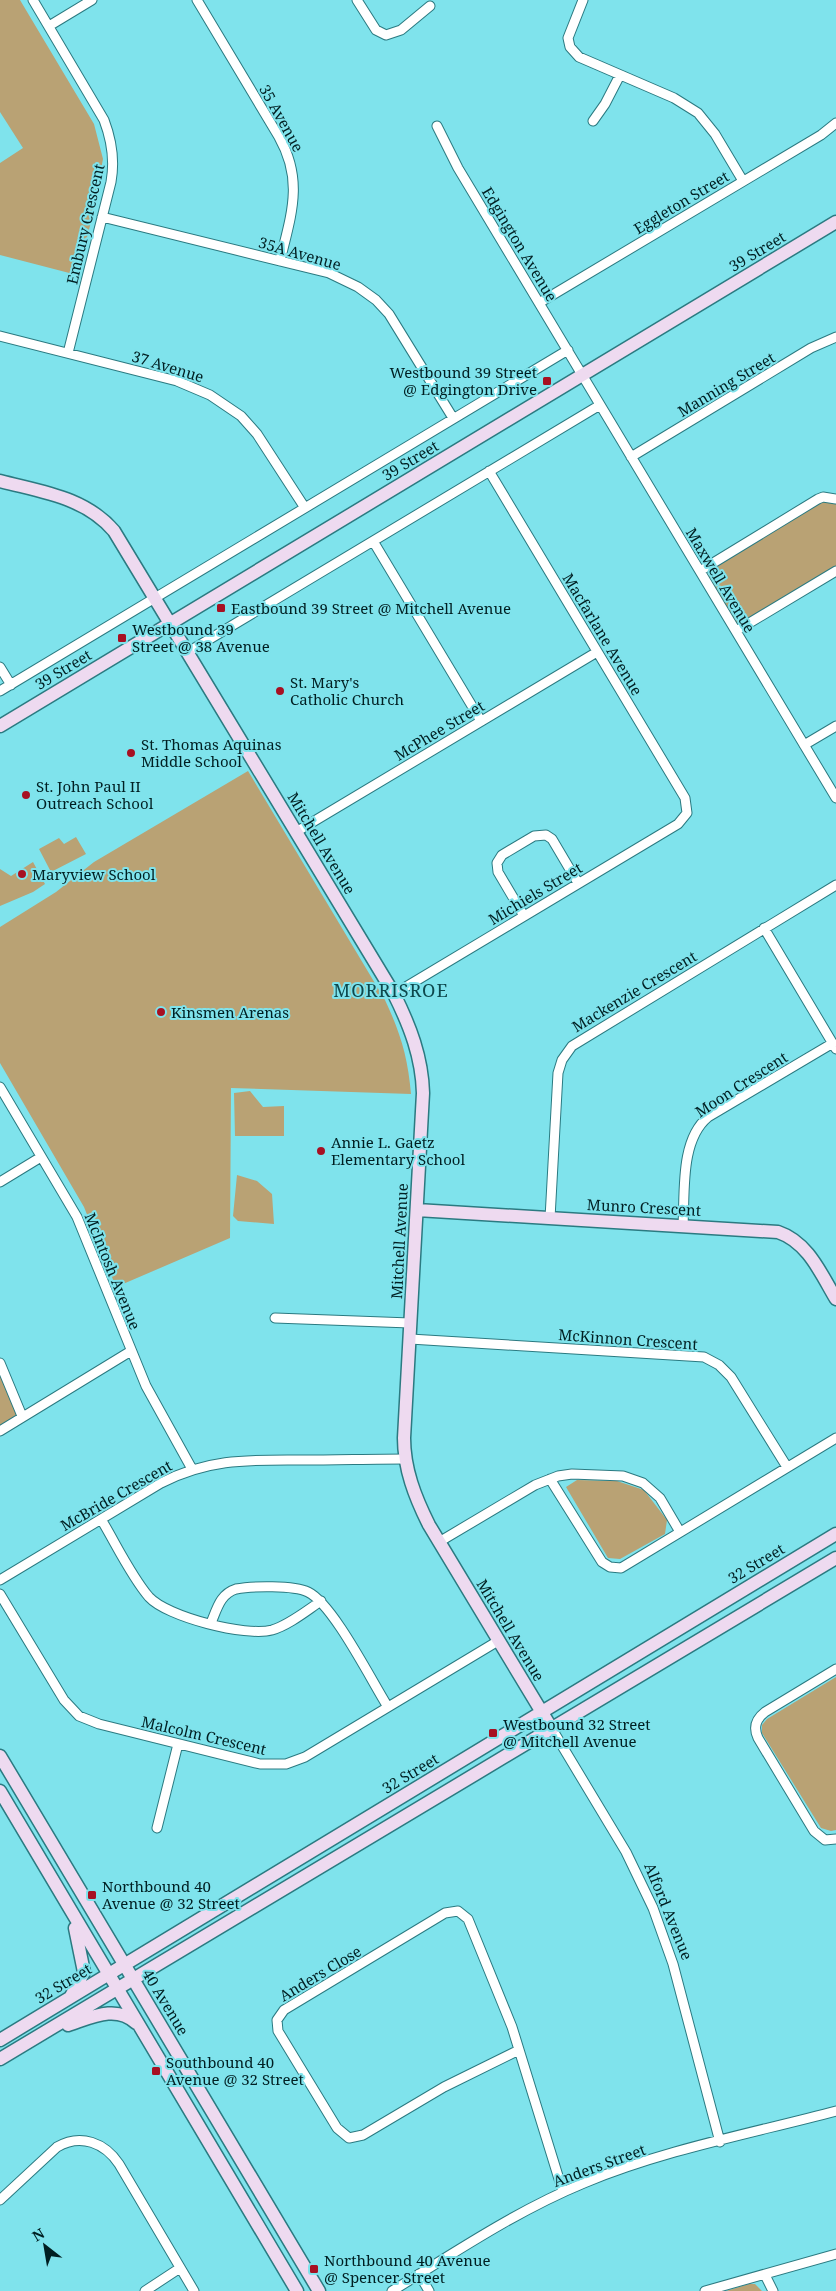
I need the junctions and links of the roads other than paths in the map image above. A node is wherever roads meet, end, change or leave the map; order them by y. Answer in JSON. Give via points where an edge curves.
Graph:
{"nodes":[{"id":1,"x":33,"y":0,"type":"edge"},
{"id":2,"x":92,"y":0,"type":"edge"},
{"id":3,"x":197,"y":0,"type":"edge"},
{"id":4,"x":357,"y":0,"type":"edge"},
{"id":5,"x":583,"y":0,"type":"edge"},
{"id":6,"x":430,"y":6,"type":"dead end"},
{"id":7,"x":49,"y":26,"type":"junction"},
{"id":8,"x":620,"y":75,"type":"junction"},
{"id":9,"x":593,"y":121,"type":"dead end"},
{"id":10,"x":836,"y":123,"type":"edge"},
{"id":11,"x":437,"y":126,"type":"dead end"},
{"id":12,"x":743,"y":181,"type":"junction"},
{"id":13,"x":102,"y":217,"type":"junction"},
{"id":14,"x":836,"y":222,"type":"edge"},
{"id":15,"x":280,"y":261,"type":"junction"},
{"id":16,"x":539,"y":303,"type":"junction"},
{"id":17,"x":0,"y":336,"type":"edge"},
{"id":18,"x":836,"y":337,"type":"edge"},
{"id":19,"x":568,"y":350,"type":"junction"},
{"id":20,"x":68,"y":353,"type":"junction"},
{"id":21,"x":583,"y":375,"type":"junction"},
{"id":22,"x":600,"y":404,"type":"junction"},
{"id":23,"x":453,"y":418,"type":"junction"},
{"id":24,"x":631,"y":457,"type":"junction"},
{"id":25,"x":489,"y":471,"type":"junction"},
{"id":26,"x":0,"y":481,"type":"edge"},
{"id":27,"x":836,"y":499,"type":"edge"},
{"id":28,"x":305,"y":508,"type":"junction"},
{"id":29,"x":373,"y":541,"type":"junction"},
{"id":30,"x":700,"y":571,"type":"junction"},
{"id":31,"x":836,"y":571,"type":"edge"},
{"id":32,"x":156,"y":598,"type":"junction"},
{"id":33,"x":171,"y":623,"type":"junction"},
{"id":34,"x":736,"y":631,"type":"junction"},
{"id":35,"x":188,"y":652,"type":"junction"},
{"id":36,"x":597,"y":652,"type":"junction"},
{"id":37,"x":0,"y":668,"type":"edge"},
{"id":38,"x":11,"y":685,"type":"junction"},
{"id":39,"x":0,"y":691,"type":"edge"},
{"id":40,"x":481,"y":721,"type":"junction"},
{"id":41,"x":0,"y":726,"type":"edge"},
{"id":42,"x":836,"y":726,"type":"edge"},
{"id":43,"x":804,"y":745,"type":"junction"},
{"id":44,"x":836,"y":798,"type":"edge"},
{"id":45,"x":687,"y":813,"type":"joint"},
{"id":46,"x":296,"y":832,"type":"junction"},
{"id":47,"x":578,"y":883,"type":"junction"},
{"id":48,"x":836,"y":885,"type":"edge"},
{"id":49,"x":524,"y":916,"type":"junction"},
{"id":50,"x":764,"y":928,"type":"junction"},
{"id":51,"x":394,"y":994,"type":"junction"},
{"id":52,"x":834,"y":1046,"type":"edge"},
{"id":53,"x":0,"y":1087,"type":"edge"},
{"id":54,"x":42,"y":1157,"type":"junction"},
{"id":55,"x":0,"y":1182,"type":"edge"},
{"id":56,"x":417,"y":1210,"type":"junction"},
{"id":57,"x":550,"y":1218,"type":"junction"},
{"id":58,"x":683,"y":1226,"type":"junction"},
{"id":59,"x":836,"y":1299,"type":"edge"},
{"id":60,"x":276,"y":1318,"type":"dead end"},
{"id":61,"x":410,"y":1323,"type":"junction"},
{"id":62,"x":410,"y":1339,"type":"junction"},
{"id":63,"x":131,"y":1351,"type":"junction"},
{"id":64,"x":0,"y":1363,"type":"edge"},
{"id":65,"x":22,"y":1416,"type":"junction"},
{"id":66,"x":0,"y":1431,"type":"edge"},
{"id":67,"x":836,"y":1438,"type":"edge"},
{"id":68,"x":405,"y":1459,"type":"junction"},
{"id":69,"x":787,"y":1467,"type":"junction"},
{"id":70,"x":192,"y":1469,"type":"junction"},
{"id":71,"x":550,"y":1479,"type":"junction"},
{"id":72,"x":101,"y":1519,"type":"junction"},
{"id":73,"x":680,"y":1532,"type":"junction"},
{"id":74,"x":836,"y":1534,"type":"edge"},
{"id":75,"x":439,"y":1542,"type":"junction"},
{"id":76,"x":836,"y":1558,"type":"edge"},
{"id":77,"x":0,"y":1580,"type":"edge"},
{"id":78,"x":0,"y":1594,"type":"edge"},
{"id":79,"x":321,"y":1601,"type":"junction"},
{"id":80,"x":211,"y":1623,"type":"junction"},
{"id":81,"x":498,"y":1641,"type":"junction"},
{"id":82,"x":836,"y":1669,"type":"edge"},
{"id":83,"x":388,"y":1707,"type":"junction"},
{"id":84,"x":541,"y":1712,"type":"junction"},
{"id":85,"x":552,"y":1729,"type":"junction"},
{"id":86,"x":178,"y":1744,"type":"junction"},
{"id":87,"x":0,"y":1756,"type":"edge"},
{"id":88,"x":0,"y":1791,"type":"edge"},
{"id":89,"x":158,"y":1828,"type":"dead end"},
{"id":90,"x":836,"y":1839,"type":"edge"},
{"id":91,"x":68,"y":1907,"type":"junction"},
{"id":92,"x":125,"y":1965,"type":"junction"},
{"id":93,"x":109,"y":1974,"type":"junction"},
{"id":94,"x":134,"y":1980,"type":"junction"},
{"id":95,"x":117,"y":1989,"type":"junction"},
{"id":96,"x":69,"y":1998,"type":"junction"},
{"id":97,"x":139,"y":2026,"type":"junction"},
{"id":98,"x":46,"y":2032,"type":"junction"},
{"id":99,"x":0,"y":2040,"type":"edge"},
{"id":100,"x":519,"y":2050,"type":"junction"},
{"id":101,"x":0,"y":2059,"type":"edge"},
{"id":102,"x":836,"y":2112,"type":"edge"},
{"id":103,"x":720,"y":2142,"type":"junction"},
{"id":104,"x":563,"y":2192,"type":"junction"},
{"id":105,"x":0,"y":2200,"type":"edge"},
{"id":106,"x":836,"y":2254,"type":"edge"},
{"id":107,"x":180,"y":2268,"type":"junction"},
{"id":108,"x":419,"y":2274,"type":"junction"},
{"id":109,"x":765,"y":2275,"type":"junction"},
{"id":110,"x":145,"y":2291,"type":"edge"},
{"id":111,"x":194,"y":2291,"type":"edge"},
{"id":112,"x":297,"y":2291,"type":"edge"},
{"id":113,"x":319,"y":2291,"type":"edge"},
{"id":114,"x":392,"y":2291,"type":"edge"},
{"id":115,"x":429,"y":2291,"type":"edge"},
{"id":116,"x":705,"y":2291,"type":"edge"},
{"id":117,"x":773,"y":2291,"type":"edge"}],
"edges":[{"from":1,"to":7,"type":"street","name":"Embury Crescent"},
{"from":2,"to":7,"type":"street"},
{"from":3,"to":15,"type":"street","name":"35 Avenue","via":[[279,136],[290,160],[294,200]]},
{"from":4,"to":6,"type":"street","via":[[373,27],[386,36],[401,30]]},
{"from":5,"to":8,"type":"street","via":[[569,32],[570,47],[579,56]]},
{"from":7,"to":13,"type":"street","name":"Embury Crescent","via":[[99,110],[109,134],[114,160]]},
{"from":8,"to":9,"type":"street"},
{"from":8,"to":12,"type":"street","via":[[674,98],[698,113],[712,128]]},
{"from":10,"to":12,"type":"street","name":"Eggleton Street"},
{"from":11,"to":16,"type":"street","name":"Edgington Avenue","via":[[458,168]]},
{"from":12,"to":16,"type":"street","name":"Eggleton Street"},
{"from":13,"to":15,"type":"street","name":"35A Avenue"},
{"from":13,"to":20,"type":"street","name":"Embury Crescent"},
{"from":14,"to":21,"type":"main road","name":"39 Street"},
{"from":15,"to":23,"type":"street","name":"35A Avenue","via":[[335,276],[376,300],[396,323]]},
{"from":16,"to":19,"type":"street","name":"Edgington Avenue"},
{"from":17,"to":20,"type":"street","name":"37 Avenue"},
{"from":18,"to":24,"type":"street","name":"Manning Street","via":[[811,348]]},
{"from":19,"to":21,"type":"street","name":"Edgington Avenue"},
{"from":19,"to":23,"type":"street","name":"39 Street"},
{"from":20,"to":28,"type":"street","name":"37 Avenue","via":[[177,381],[200,389],[221,402],[241,416],[257,434]]},
{"from":21,"to":22,"type":"street","name":"Maxwell Avenue"},
{"from":21,"to":33,"type":"main road","name":"39 Street"},
{"from":22,"to":24,"type":"street","name":"Maxwell Avenue"},
{"from":22,"to":25,"type":"street"},
{"from":23,"to":28,"type":"street","name":"39 Street"},
{"from":24,"to":30,"type":"street","name":"Maxwell Avenue"},
{"from":25,"to":29,"type":"street"},
{"from":25,"to":36,"type":"street","name":"Macfarlane Avenue"},
{"from":26,"to":32,"type":"main road","name":"Mitchell Avenue","via":[[73,500],[97,513],[120,538]]},
{"from":27,"to":30,"type":"street","via":[[818,499]]},
{"from":28,"to":32,"type":"street","name":"39 Street"},
{"from":29,"to":35,"type":"street"},
{"from":29,"to":40,"type":"street"},
{"from":30,"to":34,"type":"street","name":"Maxwell Avenue"},
{"from":31,"to":34,"type":"street"},
{"from":32,"to":33,"type":"main road","name":"Mitchell Avenue"},
{"from":32,"to":38,"type":"street","name":"39 Street"},
{"from":33,"to":35,"type":"main road","name":"Mitchell Avenue"},
{"from":33,"to":41,"type":"main road","name":"39 Street"},
{"from":34,"to":43,"type":"street","name":"Maxwell Avenue"},
{"from":35,"to":46,"type":"main road","name":"Mitchell Avenue"},
{"from":36,"to":40,"type":"street","name":"McPhee Street"},
{"from":36,"to":45,"type":"street","name":"Macfarlane Avenue","via":[[685,798]]},
{"from":37,"to":38,"type":"street"},
{"from":38,"to":39,"type":"street","name":"39 Street"},
{"from":40,"to":46,"type":"street","name":"McPhee Street"},
{"from":42,"to":43,"type":"street"},
{"from":43,"to":44,"type":"street","name":"Maxwell Avenue"},
{"from":45,"to":47,"type":"street","name":"Michiels Street","via":[[678,824]]},
{"from":46,"to":51,"type":"main road","name":"Mitchell Avenue"},
{"from":47,"to":49,"type":"street","name":"Michiels Street"},
{"from":47,"to":49,"type":"street","via":[[552,839],[542,834],[502,855],[497,863],[498,872]]},
{"from":48,"to":50,"type":"street","name":"Mackenzie Crescent"},
{"from":49,"to":51,"type":"street","name":"Michiels Street"},
{"from":50,"to":52,"type":"street"},
{"from":50,"to":57,"type":"street","name":"Mackenzie Crescent","via":[[584,1037],[566,1052],[558,1073]]},
{"from":51,"to":56,"type":"main road","name":"Mitchell Avenue","via":[[410,1029],[421,1070]]},
{"from":52,"to":58,"type":"street","name":"Moon Crescent","via":[[708,1117],[699,1126],[688,1152]]},
{"from":53,"to":54,"type":"street","name":"McIntosh Avenue"},
{"from":54,"to":55,"type":"street"},
{"from":54,"to":63,"type":"street","name":"McIntosh Avenue","via":[[77,1217]]},
{"from":56,"to":57,"type":"main road","name":"Munro Crescent"},
{"from":56,"to":61,"type":"main road","name":"Mitchell Avenue"},
{"from":57,"to":58,"type":"main road","name":"Munro Crescent"},
{"from":58,"to":59,"type":"main road","name":"Munro Crescent","via":[[785,1234],[804,1248]]},
{"from":60,"to":61,"type":"street"},
{"from":61,"to":62,"type":"main road","name":"Mitchell Avenue"},
{"from":62,"to":68,"type":"main road","name":"Mitchell Avenue"},
{"from":62,"to":69,"type":"street","name":"McKinnon Crescent","via":[[704,1357],[731,1377]]},
{"from":63,"to":65,"type":"street"},
{"from":63,"to":70,"type":"street","name":"McIntosh Avenue","via":[[153,1401]]},
{"from":64,"to":65,"type":"street"},
{"from":65,"to":66,"type":"street"},
{"from":67,"to":69,"type":"street"},
{"from":68,"to":70,"type":"street","name":"McBride Crescent","via":[[236,1460]]},
{"from":68,"to":75,"type":"main road","name":"Mitchell Avenue","via":[[416,1498]]},
{"from":69,"to":73,"type":"street"},
{"from":70,"to":72,"type":"street","name":"McBride Crescent","via":[[161,1483]]},
{"from":71,"to":73,"type":"street","via":[[579,1474],[631,1477],[654,1492]]},
{"from":71,"to":73,"type":"street","via":[[598,1557],[610,1567],[621,1568]]},
{"from":71,"to":75,"type":"street"},
{"from":72,"to":77,"type":"street","name":"McBride Crescent"},
{"from":72,"to":80,"type":"street","via":[[142,1587],[156,1604],[173,1613]]},
{"from":74,"to":84,"type":"main road","name":"32 Street"},
{"from":75,"to":81,"type":"main road","name":"Mitchell Avenue"},
{"from":76,"to":85,"type":"main road"},
{"from":78,"to":86,"type":"street","name":"Malcolm Crescent","via":[[60,1696],[72,1710],[99,1724]]},
{"from":79,"to":80,"type":"street","via":[[270,1630],[250,1632]]},
{"from":79,"to":80,"type":"street","via":[[300,1589],[236,1588],[221,1599]]},
{"from":79,"to":83,"type":"street"},
{"from":81,"to":83,"type":"street","name":"Malcolm Crescent"},
{"from":81,"to":84,"type":"main road","name":"Mitchell Avenue"},
{"from":82,"to":90,"type":"street","via":[[765,1712],[755,1726],[758,1738],[814,1831],[825,1840]]},
{"from":83,"to":86,"type":"street","name":"Malcolm Crescent","via":[[305,1757],[286,1764],[253,1763]]},
{"from":84,"to":85,"type":"main road","name":"Alford Avenue"},
{"from":84,"to":92,"type":"main road","name":"32 Street"},
{"from":85,"to":94,"type":"main road"},
{"from":85,"to":103,"type":"street","name":"Alford Avenue","via":[[626,1852],[653,1908],[673,1964]]},
{"from":86,"to":89,"type":"street"},
{"from":87,"to":92,"type":"main road","name":"40 Avenue"},
{"from":88,"to":91,"type":"main road"},
{"from":91,"to":93,"type":"main road"},
{"from":91,"to":96,"type":"main road","via":[[84,1972]]},
{"from":92,"to":93,"type":"main road","name":"32 Street"},
{"from":92,"to":94,"type":"main road","name":"40 Avenue"},
{"from":93,"to":95,"type":"main road"},
{"from":93,"to":96,"type":"main road","name":"32 Street"},
{"from":94,"to":95,"type":"main road"},
{"from":94,"to":113,"type":"main road","name":"40 Avenue"},
{"from":95,"to":97,"type":"main road"},
{"from":95,"to":98,"type":"main road"},
{"from":96,"to":99,"type":"main road","name":"32 Street"},
{"from":97,"to":98,"type":"main road","via":[[122,2014],[111,2013]]},
{"from":97,"to":112,"type":"main road"},
{"from":98,"to":101,"type":"main road"},
{"from":100,"to":100,"type":"street","name":"Anders Close","via":[[472,1925],[465,1915],[454,1911],[445,1913],[284,2010],[277,2020],[278,2030],[337,2128],[350,2138],[363,2135],[444,2087]]},
{"from":100,"to":104,"type":"street","name":"Anders Close"},
{"from":102,"to":103,"type":"street","name":"Anders Street"},
{"from":103,"to":104,"type":"street","name":"Anders Street","via":[[619,2170]]},
{"from":104,"to":108,"type":"street","name":"Anders Street","via":[[517,2215]]},
{"from":105,"to":107,"type":"street","via":[[62,2144],[86,2140],[98,2144],[116,2159]]},
{"from":106,"to":109,"type":"street"},
{"from":107,"to":110,"type":"street"},
{"from":107,"to":111,"type":"street"},
{"from":108,"to":114,"type":"street","name":"Anders Street"},
{"from":108,"to":115,"type":"street"},
{"from":109,"to":116,"type":"street"},
{"from":109,"to":117,"type":"street"}]}
